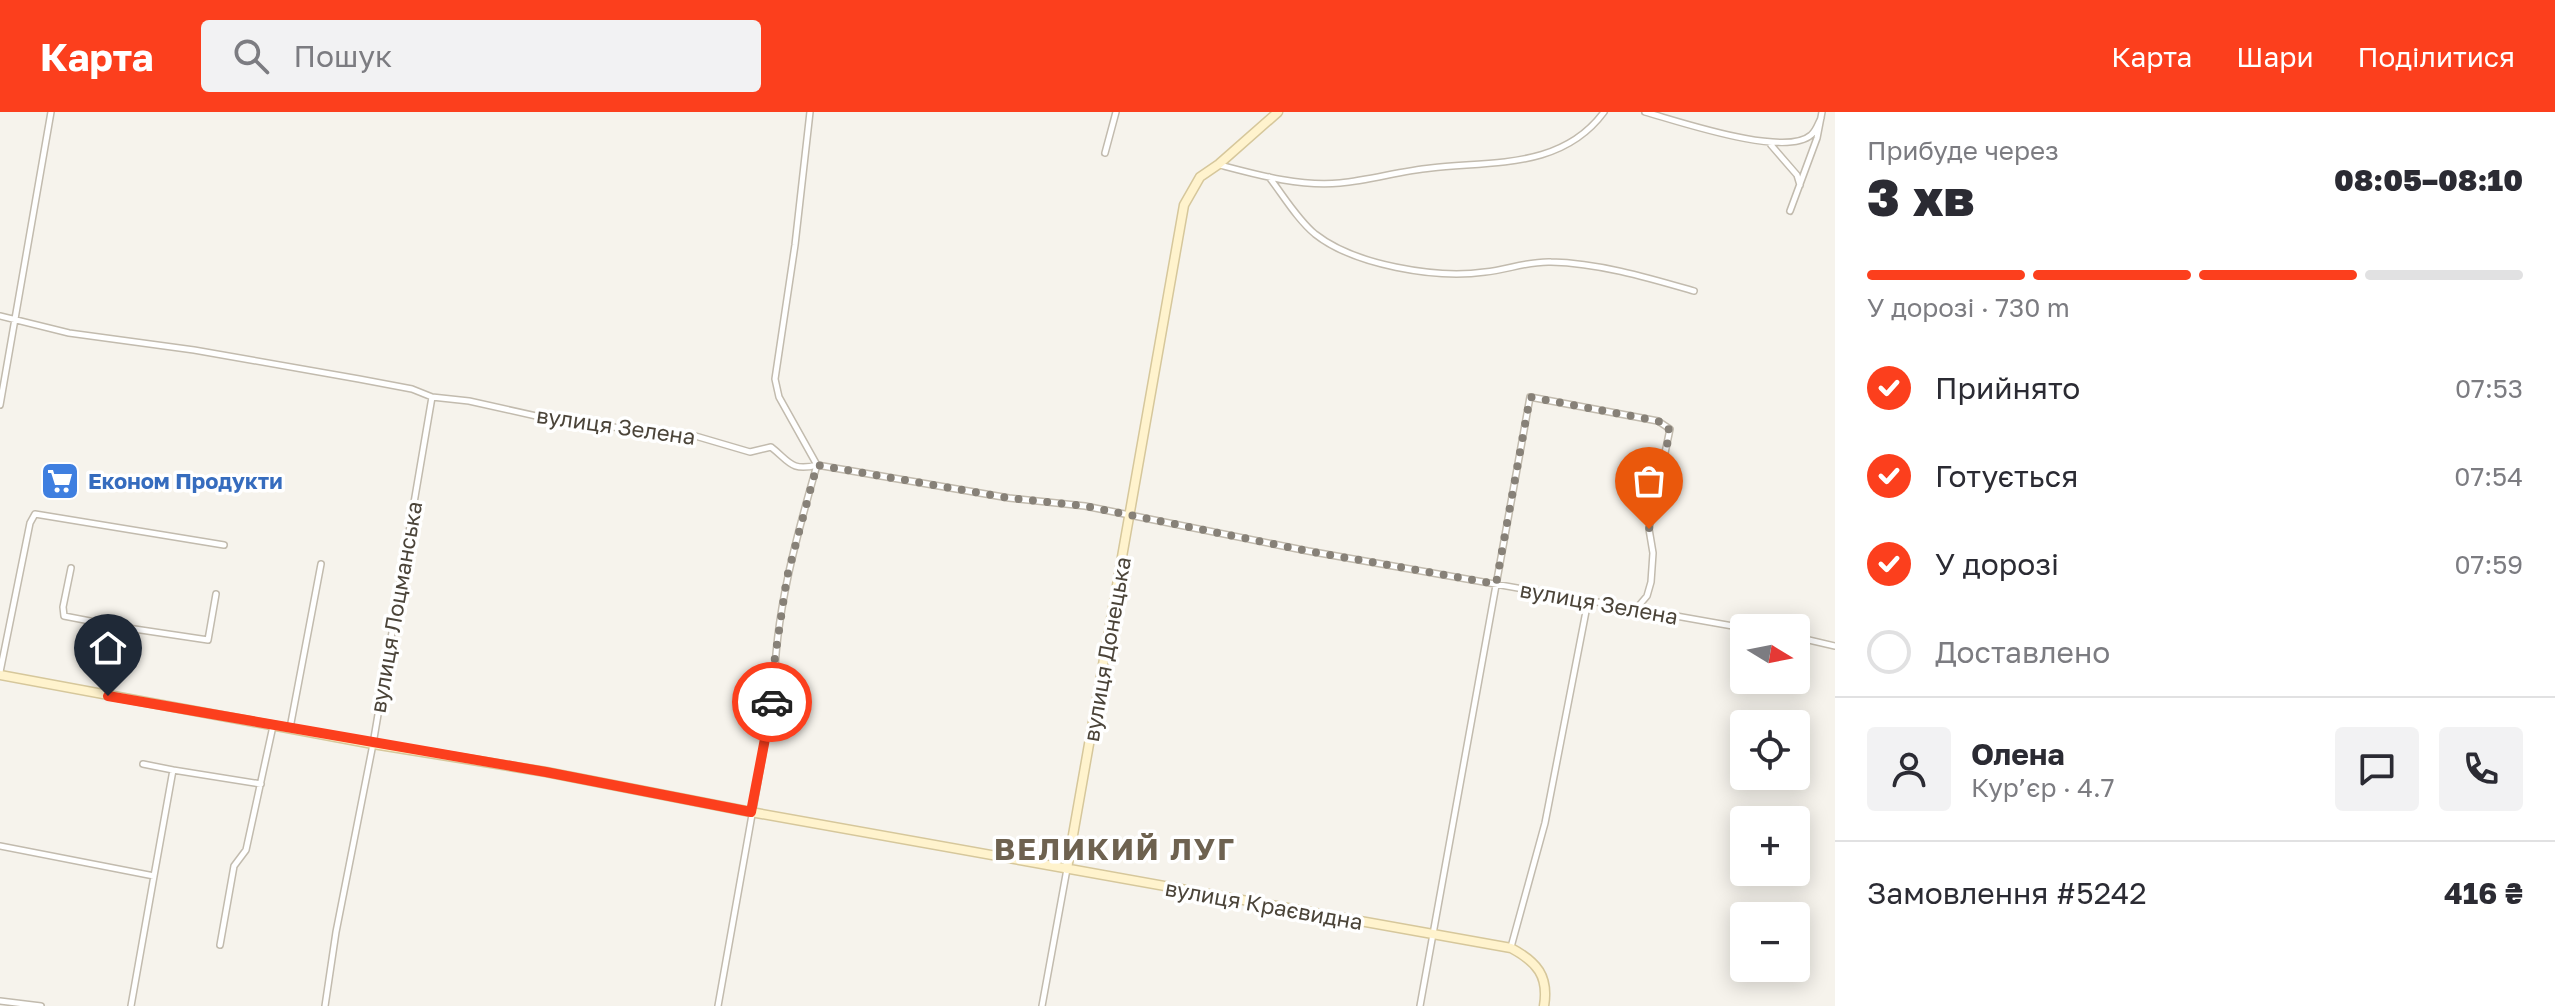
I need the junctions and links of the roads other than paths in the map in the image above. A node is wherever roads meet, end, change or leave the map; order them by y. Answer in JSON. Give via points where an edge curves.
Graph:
{"nodes":[{"id":1,"x":51,"y":112,"type":"edge"},
{"id":2,"x":810,"y":112,"type":"edge"},
{"id":3,"x":1116,"y":112,"type":"edge"},
{"id":4,"x":1278,"y":112,"type":"edge"},
{"id":5,"x":1604,"y":112,"type":"edge"},
{"id":6,"x":1645,"y":112,"type":"edge"},
{"id":7,"x":1821,"y":115,"type":"edge"},
{"id":8,"x":1770,"y":144,"type":"junction"},
{"id":9,"x":1105,"y":153,"type":"dead end"},
{"id":10,"x":1219,"y":164,"type":"junction"},
{"id":11,"x":1791,"y":167,"type":"junction"},
{"id":12,"x":1807,"y":169,"type":"junction"},
{"id":13,"x":1269,"y":177,"type":"junction"},
{"id":14,"x":1801,"y":187,"type":"junction"},
{"id":15,"x":1790,"y":211,"type":"dead end"},
{"id":16,"x":1694,"y":291,"type":"dead end"},
{"id":17,"x":0,"y":316,"type":"edge"},
{"id":18,"x":15,"y":319,"type":"junction"},
{"id":19,"x":432,"y":397,"type":"junction"},
{"id":20,"x":0,"y":405,"type":"edge"},
{"id":21,"x":817,"y":465,"type":"junction"},
{"id":22,"x":1130,"y":517,"type":"junction"},
{"id":23,"x":224,"y":545,"type":"dead end"},
{"id":24,"x":321,"y":564,"type":"dead end"},
{"id":25,"x":71,"y":568,"type":"dead end"},
{"id":26,"x":1496,"y":584,"type":"junction"},
{"id":27,"x":216,"y":594,"type":"dead end"},
{"id":28,"x":1588,"y":601,"type":"junction"},
{"id":29,"x":1636,"y":609,"type":"junction"},
{"id":30,"x":1730,"y":626,"type":"edge"},
{"id":31,"x":121,"y":627,"type":"junction"},
{"id":32,"x":1810,"y":640,"type":"edge"},
{"id":33,"x":1835,"y":646,"type":"edge"},
{"id":34,"x":0,"y":674,"type":"edge"},
{"id":35,"x":108,"y":696,"type":"junction"},
{"id":36,"x":273,"y":726,"type":"junction"},
{"id":37,"x":290,"y":729,"type":"junction"},
{"id":38,"x":373,"y":744,"type":"junction"},
{"id":39,"x":143,"y":764,"type":"dead end"},
{"id":40,"x":173,"y":770,"type":"junction"},
{"id":41,"x":261,"y":784,"type":"junction"},
{"id":42,"x":751,"y":812,"type":"junction"},
{"id":43,"x":0,"y":846,"type":"edge"},
{"id":44,"x":1067,"y":869,"type":"junction"},
{"id":45,"x":154,"y":876,"type":"junction"},
{"id":46,"x":1433,"y":935,"type":"junction"},
{"id":47,"x":220,"y":945,"type":"dead end"},
{"id":48,"x":1511,"y":948,"type":"junction"},
{"id":49,"x":0,"y":1001,"type":"edge"},
{"id":50,"x":41,"y":1006,"type":"edge"},
{"id":51,"x":131,"y":1006,"type":"edge"},
{"id":52,"x":325,"y":1006,"type":"edge"},
{"id":53,"x":718,"y":1006,"type":"edge"},
{"id":54,"x":1042,"y":1006,"type":"edge"},
{"id":55,"x":1420,"y":1006,"type":"edge"},
{"id":56,"x":1544,"y":1006,"type":"edge"}],
"edges":[{"from":1,"to":18,"type":"street"},
{"from":2,"to":21,"type":"street","via":[[775,379],[779,397]]},
{"from":3,"to":9,"type":"street"},
{"from":4,"to":10,"type":"street"},
{"from":5,"to":13,"type":"street","via":[[1572,143],[1511,162],[1338,183]]},
{"from":6,"to":8,"type":"street"},
{"from":7,"to":8,"type":"street","via":[[1812,134]]},
{"from":7,"to":12,"type":"street"},
{"from":8,"to":11,"type":"street"},
{"from":10,"to":13,"type":"street"},
{"from":10,"to":22,"type":"street","name":"вулиця Донецька","via":[[1200,177],[1187,198]]},
{"from":11,"to":12,"type":"street"},
{"from":11,"to":14,"type":"street"},
{"from":12,"to":14,"type":"street"},
{"from":13,"to":16,"type":"street","via":[[1311,231],[1348,254],[1453,274],[1553,262]]},
{"from":14,"to":15,"type":"street"},
{"from":17,"to":18,"type":"street","name":"вулиця Зелена"},
{"from":18,"to":19,"type":"street","name":"вулиця Зелена","via":[[69,333],[412,389]]},
{"from":18,"to":20,"type":"street"},
{"from":19,"to":21,"type":"street","name":"вулиця Зелена","via":[[563,422],[692,435],[750,452],[771,447],[790,465]]},
{"from":19,"to":38,"type":"street","name":"вулиця Лоцманська"},
{"from":21,"to":22,"type":"street","name":"вулиця Зелена"},
{"from":21,"to":42,"type":"street","via":[[787,577],[774,691]]},
{"from":22,"to":26,"type":"street","name":"вулиця Зелена"},
{"from":22,"to":44,"type":"street","name":"вулиця Донецька"},
{"from":23,"to":34,"type":"street","via":[[35,514]]},
{"from":24,"to":37,"type":"street"},
{"from":25,"to":31,"type":"street","via":[[64,616]]},
{"from":26,"to":28,"type":"street","name":"вулиця Зелена"},
{"from":26,"to":29,"type":"street","via":[[1530,397],[1658,421],[1670,429],[1649,529],[1651,582]]},
{"from":26,"to":46,"type":"street"},
{"from":27,"to":31,"type":"street","via":[[208,640]]},
{"from":28,"to":29,"type":"street","name":"вулиця Зелена"},
{"from":28,"to":48,"type":"street","via":[[1545,823]]},
{"from":29,"to":30,"type":"street","name":"вулиця Зелена"},
{"from":31,"to":35,"type":"street"},
{"from":32,"to":33,"type":"street"},
{"from":34,"to":35,"type":"street","name":"вулиця Краєвидна"},
{"from":35,"to":36,"type":"street","name":"вулиця Краєвидна"},
{"from":36,"to":37,"type":"street","name":"вулиця Краєвидна"},
{"from":36,"to":41,"type":"street"},
{"from":37,"to":38,"type":"street","name":"вулиця Краєвидна"},
{"from":38,"to":42,"type":"street","name":"вулиця Краєвидна"},
{"from":38,"to":52,"type":"street","name":"вулиця Лоцманська"},
{"from":39,"to":40,"type":"street"},
{"from":40,"to":41,"type":"street"},
{"from":40,"to":45,"type":"street"},
{"from":41,"to":47,"type":"street","via":[[246,850],[234,866]]},
{"from":42,"to":44,"type":"street","name":"вулиця Краєвидна"},
{"from":42,"to":53,"type":"street"},
{"from":43,"to":45,"type":"street"},
{"from":44,"to":46,"type":"street","name":"вулиця Краєвидна"},
{"from":44,"to":54,"type":"street","name":"вулиця Донецька"},
{"from":45,"to":51,"type":"street"},
{"from":46,"to":48,"type":"street","name":"вулиця Краєвидна"},
{"from":46,"to":55,"type":"street"},
{"from":48,"to":56,"type":"street","via":[[1544,978]]},
{"from":49,"to":50,"type":"street"}]}
